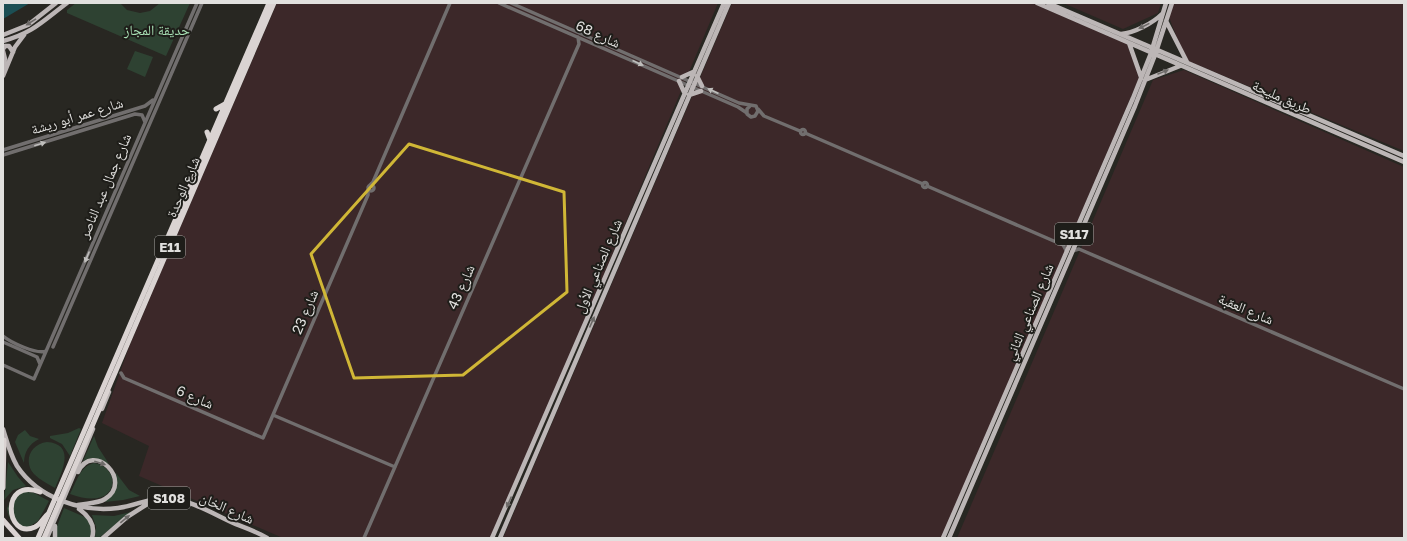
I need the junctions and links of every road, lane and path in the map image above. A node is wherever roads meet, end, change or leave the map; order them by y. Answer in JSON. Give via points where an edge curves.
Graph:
{"nodes":[{"id":1,"x":56,"y":3,"type":"edge"},
{"id":2,"x":66,"y":3,"type":"edge"},
{"id":3,"x":202,"y":3,"type":"edge"},
{"id":4,"x":269,"y":3,"type":"edge"},
{"id":5,"x":274,"y":3,"type":"edge"},
{"id":6,"x":450,"y":3,"type":"edge"},
{"id":7,"x":499,"y":3,"type":"edge"},
{"id":8,"x":511,"y":3,"type":"edge"},
{"id":9,"x":724,"y":3,"type":"edge"},
{"id":10,"x":729,"y":3,"type":"edge"},
{"id":11,"x":1037,"y":3,"type":"edge"},
{"id":12,"x":1048,"y":3,"type":"edge"},
{"id":13,"x":1166,"y":3,"type":"edge"},
{"id":14,"x":1172,"y":3,"type":"edge"},
{"id":15,"x":196,"y":5,"type":"edge"},
{"id":16,"x":1164,"y":12,"type":"junction"},
{"id":17,"x":194,"y":20,"type":"junction"},
{"id":18,"x":1166,"y":21,"type":"junction"},
{"id":19,"x":24,"y":34,"type":"junction"},
{"id":20,"x":1121,"y":34,"type":"junction"},
{"id":21,"x":3,"y":35,"type":"edge"},
{"id":22,"x":183,"y":35,"type":"junction"},
{"id":23,"x":578,"y":37,"type":"junction"},
{"id":24,"x":585,"y":40,"type":"junction"},
{"id":25,"x":3,"y":41,"type":"edge"},
{"id":26,"x":578,"y":44,"type":"junction"},
{"id":27,"x":1129,"y":44,"type":"junction"},
{"id":28,"x":182,"y":47,"type":"junction"},
{"id":29,"x":3,"y":50,"type":"edge"},
{"id":30,"x":1154,"y":51,"type":"junction"},
{"id":31,"x":13,"y":52,"type":"junction"},
{"id":32,"x":1188,"y":64,"type":"junction"},
{"id":33,"x":1181,"y":65,"type":"junction"},
{"id":34,"x":3,"y":66,"type":"edge"},
{"id":35,"x":694,"y":71,"type":"junction"},
{"id":36,"x":3,"y":76,"type":"edge"},
{"id":37,"x":697,"y":76,"type":"junction"},
{"id":38,"x":248,"y":77,"type":"dead end"},
{"id":39,"x":1143,"y":78,"type":"junction"},
{"id":40,"x":680,"y":79,"type":"junction"},
{"id":41,"x":242,"y":80,"type":"junction"},
{"id":42,"x":691,"y":84,"type":"junction"},
{"id":43,"x":701,"y":88,"type":"junction"},
{"id":44,"x":687,"y":94,"type":"junction"},
{"id":45,"x":155,"y":98,"type":"junction"},
{"id":46,"x":226,"y":103,"type":"junction"},
{"id":47,"x":750,"y":106,"type":"junction"},
{"id":48,"x":216,"y":109,"type":"dead end"},
{"id":49,"x":758,"y":109,"type":"junction"},
{"id":50,"x":747,"y":113,"type":"junction"},
{"id":51,"x":113,"y":116,"type":"junction"},
{"id":52,"x":755,"y":116,"type":"junction"},
{"id":53,"x":764,"y":116,"type":"junction"},
{"id":54,"x":145,"y":122,"type":"junction"},
{"id":55,"x":99,"y":126,"type":"junction"},
{"id":56,"x":226,"y":129,"type":"dead end"},
{"id":57,"x":206,"y":132,"type":"dead end"},
{"id":58,"x":220,"y":132,"type":"junction"},
{"id":59,"x":210,"y":140,"type":"junction"},
{"id":60,"x":3,"y":153,"type":"edge"},
{"id":61,"x":1404,"y":156,"type":"edge"},
{"id":62,"x":1404,"y":162,"type":"edge"},
{"id":63,"x":202,"y":172,"type":"junction"},
{"id":64,"x":205,"y":179,"type":"dead end"},
{"id":65,"x":112,"y":201,"type":"junction"},
{"id":66,"x":110,"y":215,"type":"junction"},
{"id":67,"x":98,"y":231,"type":"junction"},
{"id":68,"x":98,"y":242,"type":"junction"},
{"id":69,"x":1073,"y":243,"type":"junction"},
{"id":70,"x":1063,"y":245,"type":"junction"},
{"id":71,"x":1079,"y":249,"type":"junction"},
{"id":72,"x":1069,"y":252,"type":"junction"},
{"id":73,"x":147,"y":269,"type":"dead end"},
{"id":74,"x":152,"y":276,"type":"junction"},
{"id":75,"x":162,"y":278,"type":"dead end"},
{"id":76,"x":155,"y":281,"type":"junction"},
{"id":77,"x":3,"y":336,"type":"edge"},
{"id":78,"x":135,"y":339,"type":"dead end"},
{"id":79,"x":3,"y":342,"type":"edge"},
{"id":80,"x":128,"y":343,"type":"junction"},
{"id":81,"x":53,"y":347,"type":"dead end"},
{"id":82,"x":15,"y":348,"type":"junction"},
{"id":83,"x":29,"y":348,"type":"junction"},
{"id":84,"x":46,"y":351,"type":"junction"},
{"id":85,"x":3,"y":365,"type":"edge"},
{"id":86,"x":40,"y":366,"type":"junction"},
{"id":87,"x":121,"y":373,"type":"dead end"},
{"id":88,"x":109,"y":387,"type":"junction"},
{"id":89,"x":1404,"y":389,"type":"edge"},
{"id":90,"x":272,"y":415,"type":"junction"},
{"id":91,"x":3,"y":429,"type":"edge"},
{"id":92,"x":3,"y":438,"type":"edge"},
{"id":93,"x":263,"y":438,"type":"joint"},
{"id":94,"x":395,"y":467,"type":"junction"},
{"id":95,"x":3,"y":482,"type":"edge"},
{"id":96,"x":72,"y":482,"type":"junction"},
{"id":97,"x":3,"y":488,"type":"edge"},
{"id":98,"x":63,"y":490,"type":"junction"},
{"id":99,"x":40,"y":492,"type":"junction"},
{"id":100,"x":49,"y":496,"type":"junction"},
{"id":101,"x":6,"y":502,"type":"dead end"},
{"id":102,"x":149,"y":503,"type":"junction"},
{"id":103,"x":78,"y":507,"type":"junction"},
{"id":104,"x":50,"y":512,"type":"junction"},
{"id":105,"x":58,"y":514,"type":"junction"},
{"id":106,"x":4,"y":518,"type":"edge"},
{"id":107,"x":19,"y":538,"type":"edge"},
{"id":108,"x":38,"y":538,"type":"edge"},
{"id":109,"x":44,"y":538,"type":"edge"},
{"id":110,"x":47,"y":538,"type":"edge"},
{"id":111,"x":54,"y":538,"type":"edge"},
{"id":112,"x":92,"y":538,"type":"edge"},
{"id":113,"x":102,"y":538,"type":"edge"},
{"id":114,"x":263,"y":538,"type":"edge"},
{"id":115,"x":266,"y":538,"type":"edge"},
{"id":116,"x":364,"y":538,"type":"edge"},
{"id":117,"x":492,"y":538,"type":"edge"},
{"id":118,"x":500,"y":538,"type":"edge"},
{"id":119,"x":943,"y":538,"type":"edge"},
{"id":120,"x":948,"y":538,"type":"edge"}],
"edges":[{"from":1,"to":21,"type":"main road","one_way":true,"via":[[28,24]]},
{"from":2,"to":19,"type":"main road","via":[[44,23]]},
{"from":3,"to":17,"type":"street","name":"شارع جمال عبد الناصر"},
{"from":4,"to":46,"type":"highway","name":"شارع الوحدة","number":"E11"},
{"from":5,"to":41,"type":"highway","name":"شارع الوحدة","number":"E11"},
{"from":6,"to":90,"type":"street","name":"شارع 23"},
{"from":7,"to":23,"type":"street","name":"شارع 68"},
{"from":8,"to":40,"type":"street","name":"شارع 68"},
{"from":9,"to":35,"type":"main road","name":"شارع الصناعي الأول"},
{"from":10,"to":37,"type":"main road","name":"شارع الصناعي الأول"},
{"from":11,"to":27,"type":"main road"},
{"from":12,"to":20,"type":"main road"},
{"from":13,"to":16,"type":"main road","name":"شارع الصناعي الثاني","number":"S117"},
{"from":14,"to":18,"type":"main road","name":"شارع الصناعي الثاني","number":"S117"},
{"from":15,"to":17,"type":"street","via":[[192,18]]},
{"from":15,"to":22,"type":"street","name":"شارع جمال عبد الناصر"},
{"from":16,"to":20,"type":"main road","one_way":true,"via":[[1153,21],[1129,33]]},
{"from":16,"to":30,"type":"main road","name":"شارع الصناعي الثاني","number":"S117"},
{"from":17,"to":28,"type":"street","name":"شارع جمال عبد الناصر"},
{"from":18,"to":30,"type":"main road","name":"شارع الصناعي الثاني","number":"S117"},
{"from":18,"to":32,"type":"main road"},
{"from":19,"to":25,"type":"main road"},
{"from":19,"to":31,"type":"main road"},
{"from":20,"to":30,"type":"main road"},
{"from":22,"to":28,"type":"street","via":[[185,36]]},
{"from":22,"to":45,"type":"street","name":"شارع جمال عبد الناصر"},
{"from":23,"to":24,"type":"street","name":"شارع 68"},
{"from":23,"to":26,"type":"street","name":"شارع 43"},
{"from":24,"to":26,"type":"street"},
{"from":24,"to":40,"type":"street","name":"شارع 68","one_way":true},
{"from":26,"to":94,"type":"street","name":"شارع 43"},
{"from":27,"to":30,"type":"main road"},
{"from":27,"to":39,"type":"main road"},
{"from":28,"to":66,"type":"street","name":"شارع جمال عبد الناصر"},
{"from":29,"to":31,"type":"main road","via":[[5,46],[9,46]]},
{"from":29,"to":34,"type":"main road"},
{"from":30,"to":32,"type":"main road","name":"طريق مليحة"},
{"from":30,"to":33,"type":"main road","name":"طريق مليحة"},
{"from":30,"to":39,"type":"main road","name":"شارع الصناعي الثاني","number":"S117"},
{"from":31,"to":36,"type":"main road"},
{"from":32,"to":61,"type":"main road","name":"طريق مليحة"},
{"from":39,"to":33,"type":"main road","one_way":true},
{"from":33,"to":62,"type":"main road","name":"طريق مليحة"},
{"from":35,"to":40,"type":"main road"},
{"from":35,"to":42,"type":"main road","name":"شارع الصناعي الأول"},
{"from":37,"to":42,"type":"main road","name":"شارع الصناعي الأول"},
{"from":37,"to":43,"type":"main road"},
{"from":38,"to":41,"type":"highway"},
{"from":39,"to":69,"type":"main road","name":"شارع الصناعي الثاني","number":"S117"},
{"from":40,"to":42,"type":"street","name":"شارع 68"},
{"from":40,"to":44,"type":"main road"},
{"from":41,"to":58,"type":"highway","name":"شارع الوحدة","number":"E11"},
{"from":42,"to":43,"type":"street","name":"شارع 68"},
{"from":42,"to":44,"type":"main road","name":"شارع الصناعي الأول"},
{"from":43,"to":44,"type":"main road"},
{"from":47,"to":43,"type":"street","one_way":true},
{"from":43,"to":50,"type":"street"},
{"from":44,"to":117,"type":"main road","name":"شارع الصناعي الأول","one_way":true},
{"from":118,"to":44,"type":"main road","name":"شارع الصناعي الأول","one_way":true},
{"from":45,"to":51,"type":"street","name":"شارع عمر أبو ريشة","via":[[147,105]]},
{"from":45,"to":54,"type":"street","name":"شارع جمال عبد الناصر"},
{"from":46,"to":48,"type":"highway"},
{"from":46,"to":59,"type":"highway","name":"شارع الوحدة","number":"E11"},
{"from":47,"to":49,"type":"street","via":[[754,105]]},
{"from":47,"to":50,"type":"street"},
{"from":49,"to":52,"type":"street"},
{"from":49,"to":53,"type":"street"},
{"from":50,"to":52,"type":"street","via":[[751,117]]},
{"from":51,"to":55,"type":"street","via":[[112,120]]},
{"from":51,"to":60,"type":"street","name":"شارع عمر أبو ريشة","via":[[16,146]]},
{"from":52,"to":53,"type":"street"},
{"from":53,"to":70,"type":"street","via":[[800,131],[804,130],[805,133],[923,184],[926,182],[927,186]]},
{"from":54,"to":55,"type":"street","name":"شارع عمر أبو ريشة","via":[[143,116],[137,114]]},
{"from":54,"to":65,"type":"street","name":"شارع جمال عبد الناصر"},
{"from":60,"to":55,"type":"street","name":"شارع عمر أبو ريشة","one_way":true},
{"from":56,"to":58,"type":"highway"},
{"from":57,"to":59,"type":"highway"},
{"from":58,"to":63,"type":"highway","name":"شارع الوحدة","number":"E11"},
{"from":59,"to":74,"type":"highway","name":"شارع الوحدة","number":"E11"},
{"from":63,"to":64,"type":"highway"},
{"from":63,"to":76,"type":"highway","name":"شارع الوحدة","number":"E11"},
{"from":65,"to":66,"type":"street","via":[[107,214]]},
{"from":65,"to":67,"type":"street","name":"شارع جمال عبد الناصر"},
{"from":66,"to":68,"type":"street","name":"شارع جمال عبد الناصر"},
{"from":67,"to":68,"type":"street"},
{"from":67,"to":84,"type":"street","name":"شارع جمال عبد الناصر","one_way":true},
{"from":68,"to":81,"type":"street","name":"شارع جمال عبد الناصر"},
{"from":69,"to":70,"type":"street"},
{"from":69,"to":71,"type":"street"},
{"from":69,"to":72,"type":"main road","name":"شارع الصناعي الثاني","number":"S117"},
{"from":70,"to":72,"type":"street"},
{"from":71,"to":72,"type":"street"},
{"from":71,"to":89,"type":"street","name":"شارع العقبة"},
{"from":72,"to":119,"type":"main road","name":"شارع الصناعي الثاني","number":"S117"},
{"from":72,"to":120,"type":"main road","name":"شارع الصناعي الثاني","number":"S117"},
{"from":73,"to":74,"type":"highway"},
{"from":74,"to":98,"type":"highway","name":"شارع الوحدة","number":"E11"},
{"from":75,"to":76,"type":"highway"},
{"from":76,"to":80,"type":"highway","name":"شارع الوحدة","number":"E11"},
{"from":77,"to":83,"type":"street"},
{"from":78,"to":80,"type":"highway"},
{"from":79,"to":82,"type":"street"},
{"from":80,"to":88,"type":"highway","name":"شارع الوحدة","number":"E11"},
{"from":82,"to":83,"type":"street","via":[[27,351]]},
{"from":82,"to":86,"type":"street","via":[[37,357]]},
{"from":83,"to":84,"type":"street","via":[[39,353]]},
{"from":84,"to":86,"type":"street","name":"شارع جمال عبد الناصر"},
{"from":85,"to":86,"type":"street","name":"شارع جمال عبد الناصر","via":[[34,379]]},
{"from":87,"to":93,"type":"street","name":"شارع 6","via":[[124,378]]},
{"from":88,"to":96,"type":"main road"},
{"from":88,"to":98,"type":"highway","name":"شارع الوحدة","number":"E11"},
{"from":90,"to":93,"type":"street","name":"شارع 23"},
{"from":90,"to":94,"type":"street"},
{"from":91,"to":100,"type":"main road","name":"شارع الخان","number":"S108","via":[[10,452],[19,469]]},
{"from":92,"to":95,"type":"highway"},
{"from":92,"to":99,"type":"main road","name":"شارع الخان","number":"S108","via":[[17,470]]},
{"from":94,"to":116,"type":"street","name":"شارع 43"},
{"from":95,"to":97,"type":"highway"},
{"from":96,"to":103,"type":"main road","one_way":true,"via":[[82,466],[93,461],[107,466],[114,477],[114,488],[107,497],[100,502]]},
{"from":96,"to":105,"type":"main road"},
{"from":98,"to":104,"type":"highway","number":"E11"},
{"from":98,"to":109,"type":"highway","number":"E11"},
{"from":99,"to":100,"type":"main road","name":"شارع الخان","number":"S108"},
{"from":99,"to":101,"type":"highway","via":[[27,488],[19,489],[12,493]]},
{"from":100,"to":103,"type":"main road","name":"شارع الخان","number":"S108"},
{"from":102,"to":103,"type":"main road","name":"شارع الخان","number":"S108","via":[[118,511],[100,512]]},
{"from":113,"to":102,"type":"main road","one_way":true},
{"from":102,"to":114,"type":"main road","name":"شارع الخان","number":"S108","via":[[168,500],[183,504]]},
{"from":103,"to":112,"type":"main road","via":[[91,521],[94,531]]},
{"from":103,"to":115,"type":"main road","name":"شارع الخان","number":"S108","via":[[112,509],[172,498]]},
{"from":104,"to":106,"type":"highway","via":[[36,527],[28,530],[13,526]]},
{"from":104,"to":108,"type":"highway","number":"E11"},
{"from":105,"to":110,"type":"main road"},
{"from":105,"to":111,"type":"main road"},
{"from":106,"to":107,"type":"highway"}]}
